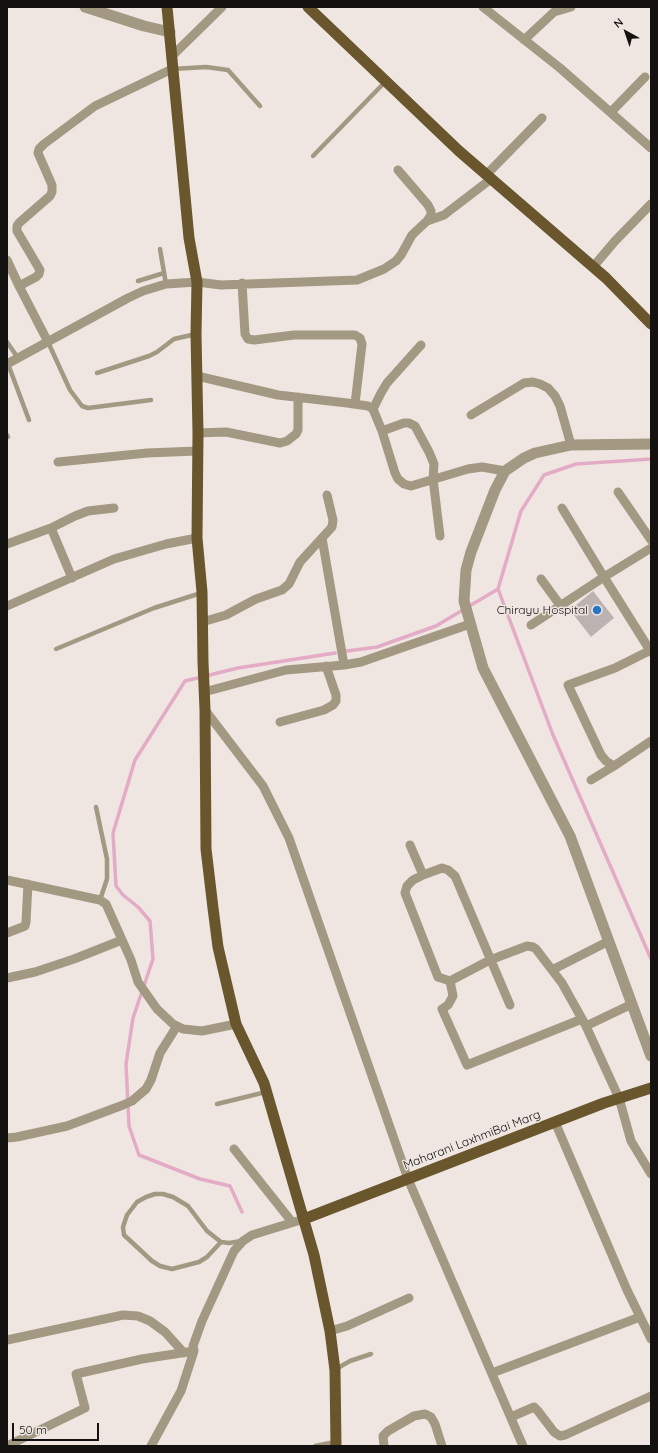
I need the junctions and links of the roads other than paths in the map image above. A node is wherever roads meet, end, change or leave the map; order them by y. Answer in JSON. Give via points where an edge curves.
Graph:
{"nodes":[{"id":1,"x":85,"y":7,"type":"edge"},
{"id":2,"x":167,"y":7,"type":"edge"},
{"id":3,"x":222,"y":7,"type":"edge"},
{"id":4,"x":308,"y":7,"type":"edge"},
{"id":5,"x":483,"y":7,"type":"edge"},
{"id":6,"x":571,"y":7,"type":"edge"},
{"id":7,"x":170,"y":32,"type":"junction"},
{"id":8,"x":524,"y":40,"type":"junction"},
{"id":9,"x":171,"y":57,"type":"junction"},
{"id":10,"x":172,"y":69,"type":"junction"},
{"id":11,"x":645,"y":77,"type":"dead end"},
{"id":12,"x":386,"y":81,"type":"junction"},
{"id":13,"x":260,"y":106,"type":"dead end"},
{"id":14,"x":611,"y":112,"type":"junction"},
{"id":15,"x":542,"y":118,"type":"dead end"},
{"id":16,"x":651,"y":148,"type":"edge"},
{"id":17,"x":313,"y":156,"type":"dead end"},
{"id":18,"x":398,"y":170,"type":"dead end"},
{"id":19,"x":489,"y":177,"type":"junction"},
{"id":20,"x":651,"y":204,"type":"edge"},
{"id":21,"x":427,"y":221,"type":"junction"},
{"id":22,"x":160,"y":249,"type":"dead end"},
{"id":23,"x":7,"y":260,"type":"edge"},
{"id":24,"x":593,"y":267,"type":"junction"},
{"id":25,"x":164,"y":273,"type":"junction"},
{"id":26,"x":138,"y":281,"type":"dead end"},
{"id":27,"x":197,"y":282,"type":"junction"},
{"id":28,"x":242,"y":283,"type":"junction"},
{"id":29,"x":166,"y":284,"type":"junction"},
{"id":30,"x":19,"y":286,"type":"junction"},
{"id":31,"x":651,"y":324,"type":"edge"},
{"id":32,"x":196,"y":334,"type":"junction"},
{"id":33,"x":7,"y":342,"type":"edge"},
{"id":34,"x":48,"y":342,"type":"junction"},
{"id":35,"x":421,"y":345,"type":"dead end"},
{"id":36,"x":18,"y":358,"type":"junction"},
{"id":37,"x":8,"y":364,"type":"edge"},
{"id":38,"x":97,"y":373,"type":"dead end"},
{"id":39,"x":197,"y":376,"type":"junction"},
{"id":40,"x":298,"y":397,"type":"junction"},
{"id":41,"x":151,"y":400,"type":"dead end"},
{"id":42,"x":354,"y":404,"type":"junction"},
{"id":43,"x":373,"y":409,"type":"junction"},
{"id":44,"x":471,"y":415,"type":"dead end"},
{"id":45,"x":29,"y":420,"type":"dead end"},
{"id":46,"x":382,"y":431,"type":"junction"},
{"id":47,"x":198,"y":433,"type":"junction"},
{"id":48,"x":651,"y":444,"type":"edge"},
{"id":49,"x":571,"y":445,"type":"junction"},
{"id":50,"x":197,"y":451,"type":"junction"},
{"id":51,"x":58,"y":462,"type":"dead end"},
{"id":52,"x":505,"y":471,"type":"junction"},
{"id":53,"x":434,"y":478,"type":"junction"},
{"id":54,"x":618,"y":492,"type":"dead end"},
{"id":55,"x":327,"y":495,"type":"dead end"},
{"id":56,"x":114,"y":508,"type":"dead end"},
{"id":57,"x":562,"y":508,"type":"dead end"},
{"id":58,"x":51,"y":528,"type":"junction"},
{"id":59,"x":440,"y":536,"type":"dead end"},
{"id":60,"x":197,"y":538,"type":"junction"},
{"id":61,"x":322,"y":538,"type":"junction"},
{"id":62,"x":651,"y":540,"type":"edge"},
{"id":63,"x":7,"y":544,"type":"edge"},
{"id":64,"x":651,"y":548,"type":"edge"},
{"id":65,"x":604,"y":577,"type":"junction"},
{"id":66,"x":72,"y":578,"type":"junction"},
{"id":67,"x":542,"y":579,"type":"dead end"},
{"id":68,"x":202,"y":592,"type":"junction"},
{"id":69,"x":560,"y":605,"type":"junction"},
{"id":70,"x":7,"y":606,"type":"edge"},
{"id":71,"x":468,"y":619,"type":"junction"},
{"id":72,"x":202,"y":622,"type":"junction"},
{"id":73,"x":531,"y":625,"type":"dead end"},
{"id":74,"x":56,"y":649,"type":"dead end"},
{"id":75,"x":651,"y":651,"type":"edge"},
{"id":76,"x":344,"y":665,"type":"junction"},
{"id":77,"x":326,"y":666,"type":"junction"},
{"id":78,"x":204,"y":688,"type":"junction"},
{"id":79,"x":205,"y":710,"type":"junction"},
{"id":80,"x":280,"y":722,"type":"dead end"},
{"id":81,"x":651,"y":741,"type":"edge"},
{"id":82,"x":614,"y":766,"type":"junction"},
{"id":83,"x":591,"y":780,"type":"dead end"},
{"id":84,"x":96,"y":807,"type":"dead end"},
{"id":85,"x":410,"y":845,"type":"dead end"},
{"id":86,"x":423,"y":875,"type":"junction"},
{"id":87,"x":7,"y":880,"type":"edge"},
{"id":88,"x":28,"y":884,"type":"junction"},
{"id":89,"x":100,"y":900,"type":"junction"},
{"id":90,"x":7,"y":933,"type":"edge"},
{"id":91,"x":122,"y":940,"type":"junction"},
{"id":92,"x":609,"y":941,"type":"junction"},
{"id":93,"x":490,"y":960,"type":"junction"},
{"id":94,"x":552,"y":970,"type":"junction"},
{"id":95,"x":7,"y":978,"type":"edge"},
{"id":96,"x":450,"y":981,"type":"junction"},
{"id":97,"x":632,"y":1004,"type":"junction"},
{"id":98,"x":510,"y":1005,"type":"dead end"},
{"id":99,"x":584,"y":1022,"type":"junction"},
{"id":100,"x":236,"y":1024,"type":"junction"},
{"id":101,"x":177,"y":1026,"type":"junction"},
{"id":102,"x":651,"y":1056,"type":"edge"},
{"id":103,"x":651,"y":1088,"type":"edge"},
{"id":104,"x":266,"y":1092,"type":"junction"},
{"id":105,"x":619,"y":1098,"type":"junction"},
{"id":106,"x":217,"y":1104,"type":"dead end"},
{"id":107,"x":555,"y":1122,"type":"junction"},
{"id":108,"x":7,"y":1138,"type":"edge"},
{"id":109,"x":234,"y":1149,"type":"dead end"},
{"id":110,"x":651,"y":1174,"type":"edge"},
{"id":111,"x":408,"y":1179,"type":"junction"},
{"id":112,"x":304,"y":1218,"type":"junction"},
{"id":113,"x":292,"y":1222,"type":"junction"},
{"id":114,"x":243,"y":1241,"type":"junction"},
{"id":115,"x":221,"y":1242,"type":"junction"},
{"id":116,"x":409,"y":1298,"type":"dead end"},
{"id":117,"x":640,"y":1317,"type":"junction"},
{"id":118,"x":330,"y":1331,"type":"junction"},
{"id":119,"x":7,"y":1340,"type":"edge"},
{"id":120,"x":651,"y":1340,"type":"edge"},
{"id":121,"x":189,"y":1352,"type":"junction"},
{"id":122,"x":371,"y":1354,"type":"dead end"},
{"id":123,"x":335,"y":1370,"type":"junction"},
{"id":124,"x":492,"y":1373,"type":"junction"},
{"id":125,"x":651,"y":1396,"type":"edge"},
{"id":126,"x":511,"y":1418,"type":"junction"},
{"id":127,"x":336,"y":1444,"type":"edge"},
{"id":128,"x":521,"y":1445,"type":"edge"},
{"id":129,"x":7,"y":1446,"type":"edge"},
{"id":130,"x":151,"y":1446,"type":"edge"},
{"id":131,"x":315,"y":1446,"type":"edge"},
{"id":132,"x":384,"y":1446,"type":"edge"},
{"id":133,"x":442,"y":1446,"type":"edge"}],
"edges":[{"from":1,"to":7,"type":"street"},
{"from":2,"to":7,"type":"main road"},
{"from":3,"to":9,"type":"street"},
{"from":4,"to":12,"type":"main road"},
{"from":5,"to":8,"type":"street"},
{"from":6,"to":8,"type":"street","via":[[554,12]]},
{"from":7,"to":9,"type":"main road"},
{"from":8,"to":14,"type":"street"},
{"from":9,"to":10,"type":"main road"},
{"from":10,"to":13,"type":"lane","via":[[206,67],[228,70]]},
{"from":10,"to":27,"type":"main road","via":[[189,238]]},
{"from":10,"to":30,"type":"street","via":[[95,106],[39,149],[38,153],[52,185],[52,192],[17,226],[17,231],[40,270],[36,278]]},
{"from":11,"to":14,"type":"street"},
{"from":12,"to":17,"type":"lane"},
{"from":12,"to":19,"type":"main road"},
{"from":14,"to":16,"type":"street"},
{"from":15,"to":19,"type":"street"},
{"from":18,"to":21,"type":"street","via":[[428,205],[431,215]]},
{"from":19,"to":21,"type":"street","via":[[444,215]]},
{"from":19,"to":24,"type":"main road"},
{"from":20,"to":24,"type":"street"},
{"from":21,"to":28,"type":"street","via":[[412,234],[396,260],[369,276],[357,280]]},
{"from":22,"to":25,"type":"lane"},
{"from":23,"to":30,"type":"street"},
{"from":24,"to":31,"type":"main road"},
{"from":25,"to":26,"type":"lane"},
{"from":25,"to":29,"type":"lane"},
{"from":27,"to":28,"type":"street","via":[[221,285]]},
{"from":27,"to":29,"type":"street"},
{"from":27,"to":32,"type":"main road"},
{"from":28,"to":42,"type":"street","via":[[245,334],[248,339],[294,335],[355,335],[360,338],[362,344]]},
{"from":29,"to":34,"type":"street","via":[[128,298]]},
{"from":30,"to":34,"type":"street"},
{"from":32,"to":38,"type":"lane","via":[[174,339],[149,356]]},
{"from":32,"to":39,"type":"main road"},
{"from":33,"to":36,"type":"lane"},
{"from":34,"to":36,"type":"street"},
{"from":34,"to":41,"type":"lane","via":[[70,390],[82,406],[88,408]]},
{"from":35,"to":43,"type":"street","via":[[387,383]]},
{"from":36,"to":37,"type":"street"},
{"from":37,"to":45,"type":"lane"},
{"from":39,"to":40,"type":"street","via":[[278,395]]},
{"from":39,"to":47,"type":"main road"},
{"from":40,"to":42,"type":"street"},
{"from":40,"to":47,"type":"street","via":[[298,430],[287,441],[280,443],[226,432]]},
{"from":42,"to":43,"type":"street"},
{"from":43,"to":46,"type":"street"},
{"from":44,"to":49,"type":"street","via":[[524,383],[540,384],[555,396]]},
{"from":46,"to":53,"type":"street","via":[[398,479],[411,486]]},
{"from":46,"to":53,"type":"street","via":[[404,423],[414,426],[434,464]]},
{"from":47,"to":50,"type":"main road"},
{"from":48,"to":49,"type":"street"},
{"from":49,"to":52,"type":"street","via":[[535,453]]},
{"from":50,"to":51,"type":"street"},
{"from":50,"to":60,"type":"main road"},
{"from":52,"to":53,"type":"street","via":[[482,467]]},
{"from":52,"to":71,"type":"street","via":[[495,490],[466,570],[464,601]]},
{"from":53,"to":59,"type":"street"},
{"from":54,"to":62,"type":"street"},
{"from":55,"to":61,"type":"street","via":[[333,520],[332,527]]},
{"from":56,"to":58,"type":"street","via":[[88,511]]},
{"from":57,"to":65,"type":"street"},
{"from":58,"to":63,"type":"street"},
{"from":58,"to":66,"type":"street"},
{"from":60,"to":66,"type":"street","via":[[114,559]]},
{"from":60,"to":68,"type":"main road"},
{"from":61,"to":72,"type":"street","via":[[300,562],[289,584],[282,590],[256,599],[226,615]]},
{"from":61,"to":76,"type":"street"},
{"from":64,"to":65,"type":"street"},
{"from":65,"to":69,"type":"street"},
{"from":65,"to":75,"type":"street"},
{"from":66,"to":70,"type":"street"},
{"from":67,"to":69,"type":"street"},
{"from":68,"to":72,"type":"main road"},
{"from":68,"to":74,"type":"lane","via":[[154,608]]},
{"from":69,"to":73,"type":"street"},
{"from":71,"to":76,"type":"street","via":[[361,662]]},
{"from":71,"to":92,"type":"street","via":[[484,668],[570,836]]},
{"from":72,"to":78,"type":"main road"},
{"from":75,"to":82,"type":"street","via":[[615,668],[568,685],[601,755]]},
{"from":76,"to":77,"type":"street"},
{"from":77,"to":78,"type":"street","via":[[286,670]]},
{"from":77,"to":80,"type":"street","via":[[336,695],[333,705],[324,710]]},
{"from":78,"to":79,"type":"main road"},
{"from":79,"to":100,"type":"main road","via":[[206,849],[218,947]]},
{"from":79,"to":111,"type":"street","via":[[263,786],[289,838]]},
{"from":81,"to":82,"type":"street"},
{"from":82,"to":83,"type":"street"},
{"from":84,"to":89,"type":"lane","via":[[103,834],[107,872]]},
{"from":85,"to":86,"type":"street"},
{"from":86,"to":93,"type":"street","via":[[442,868],[454,876]]},
{"from":86,"to":96,"type":"street","via":[[413,880],[405,893],[438,977]]},
{"from":87,"to":88,"type":"street"},
{"from":88,"to":89,"type":"street"},
{"from":88,"to":90,"type":"street","via":[[25,926]]},
{"from":89,"to":91,"type":"street","via":[[106,904]]},
{"from":91,"to":95,"type":"street","via":[[35,972]]},
{"from":91,"to":101,"type":"street","via":[[133,965],[135,977],[166,1018]]},
{"from":92,"to":94,"type":"street"},
{"from":92,"to":97,"type":"street"},
{"from":93,"to":94,"type":"street","via":[[526,946],[533,947]]},
{"from":93,"to":96,"type":"street"},
{"from":93,"to":98,"type":"street"},
{"from":94,"to":99,"type":"street"},
{"from":96,"to":99,"type":"street","via":[[453,996],[442,1009],[467,1065]]},
{"from":97,"to":99,"type":"street"},
{"from":97,"to":102,"type":"street"},
{"from":99,"to":105,"type":"street"},
{"from":100,"to":101,"type":"street","via":[[202,1031]]},
{"from":100,"to":104,"type":"main road"},
{"from":101,"to":108,"type":"street","via":[[160,1053],[152,1080],[146,1089],[128,1103],[67,1126]]},
{"from":103,"to":105,"type":"main road","name":"Maharani LaxhmiBai Marg"},
{"from":104,"to":106,"type":"lane"},
{"from":104,"to":112,"type":"main road"},
{"from":105,"to":107,"type":"main road","name":"Maharani LaxhmiBai Marg"},
{"from":105,"to":110,"type":"street","via":[[631,1141]]},
{"from":107,"to":111,"type":"main road","name":"Maharani LaxhmiBai Marg"},
{"from":107,"to":117,"type":"street"},
{"from":109,"to":113,"type":"street"},
{"from":111,"to":112,"type":"main road","name":"Maharani LaxhmiBai Marg"},
{"from":111,"to":124,"type":"street"},
{"from":112,"to":113,"type":"street"},
{"from":112,"to":118,"type":"main road"},
{"from":113,"to":114,"type":"street","via":[[252,1235]]},
{"from":114,"to":115,"type":"lane"},
{"from":114,"to":121,"type":"street","via":[[234,1251]]},
{"from":115,"to":115,"type":"lane","via":[[207,1231],[188,1206],[163,1194],[155,1194],[137,1202],[127,1215],[123,1227],[124,1235],[152,1261],[172,1269],[207,1258]]},
{"from":116,"to":118,"type":"street"},
{"from":117,"to":120,"type":"street"},
{"from":117,"to":124,"type":"street"},
{"from":118,"to":123,"type":"main road"},
{"from":119,"to":121,"type":"street","via":[[123,1315],[138,1316],[150,1321]]},
{"from":121,"to":129,"type":"street","via":[[142,1359],[76,1374],[84,1408]]},
{"from":121,"to":130,"type":"street","via":[[181,1391]]},
{"from":122,"to":123,"type":"lane","via":[[350,1361]]},
{"from":123,"to":127,"type":"main road"},
{"from":124,"to":126,"type":"street"},
{"from":125,"to":126,"type":"street","via":[[560,1436],[534,1407]]},
{"from":126,"to":128,"type":"street"},
{"from":127,"to":131,"type":"lane"},
{"from":132,"to":133,"type":"street","via":[[383,1436],[388,1431],[414,1416],[425,1414],[431,1417],[435,1424]]}]}
